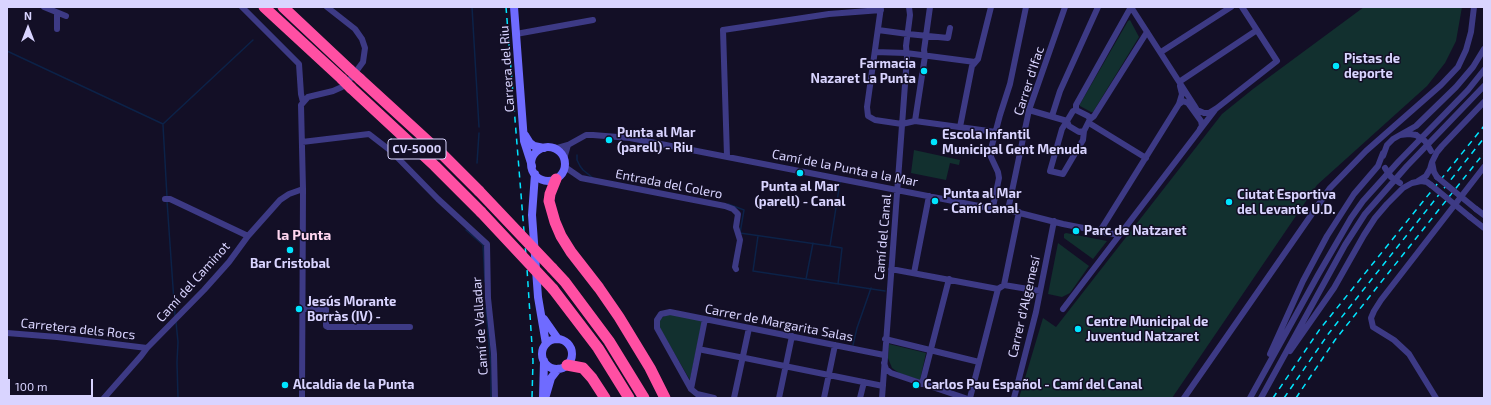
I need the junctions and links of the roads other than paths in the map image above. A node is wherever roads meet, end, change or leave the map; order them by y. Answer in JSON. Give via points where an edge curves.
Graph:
{"nodes":[{"id":1,"x":44,"y":7,"type":"edge"},
{"id":2,"x":242,"y":7,"type":"edge"},
{"id":3,"x":264,"y":7,"type":"edge"},
{"id":4,"x":283,"y":7,"type":"edge"},
{"id":5,"x":327,"y":7,"type":"edge"},
{"id":6,"x":514,"y":7,"type":"edge"},
{"id":7,"x":909,"y":7,"type":"edge"},
{"id":8,"x":930,"y":7,"type":"edge"},
{"id":9,"x":991,"y":7,"type":"edge"},
{"id":10,"x":1026,"y":7,"type":"edge"},
{"id":11,"x":1065,"y":7,"type":"edge"},
{"id":12,"x":1098,"y":7,"type":"edge"},
{"id":13,"x":1131,"y":7,"type":"edge"},
{"id":14,"x":1231,"y":7,"type":"edge"},
{"id":15,"x":1242,"y":7,"type":"edge"},
{"id":16,"x":1474,"y":7,"type":"edge"},
{"id":17,"x":881,"y":8,"type":"edge"},
{"id":18,"x":852,"y":9,"type":"edge"},
{"id":19,"x":57,"y":13,"type":"junction"},
{"id":20,"x":66,"y":16,"type":"dead end"},
{"id":21,"x":594,"y":20,"type":"dead end"},
{"id":22,"x":950,"y":28,"type":"dead end"},
{"id":23,"x":57,"y":29,"type":"dead end"},
{"id":24,"x":878,"y":30,"type":"junction"},
{"id":25,"x":1257,"y":30,"type":"junction"},
{"id":26,"x":1147,"y":32,"type":"junction"},
{"id":27,"x":516,"y":34,"type":"junction"},
{"id":28,"x":908,"y":34,"type":"junction"},
{"id":29,"x":925,"y":36,"type":"junction"},
{"id":30,"x":1484,"y":49,"type":"edge"},
{"id":31,"x":875,"y":52,"type":"junction"},
{"id":32,"x":1161,"y":52,"type":"junction"},
{"id":33,"x":906,"y":53,"type":"junction"},
{"id":34,"x":925,"y":56,"type":"junction"},
{"id":35,"x":975,"y":62,"type":"junction"},
{"id":36,"x":1484,"y":70,"type":"edge"},
{"id":37,"x":1181,"y":82,"type":"junction"},
{"id":38,"x":1484,"y":86,"type":"edge"},
{"id":39,"x":303,"y":102,"type":"junction"},
{"id":40,"x":1484,"y":102,"type":"edge"},
{"id":41,"x":1179,"y":104,"type":"junction"},
{"id":42,"x":1217,"y":108,"type":"junction"},
{"id":43,"x":1029,"y":110,"type":"junction"},
{"id":44,"x":1076,"y":110,"type":"junction"},
{"id":45,"x":1052,"y":116,"type":"junction"},
{"id":46,"x":914,"y":121,"type":"junction"},
{"id":47,"x":1067,"y":121,"type":"junction"},
{"id":48,"x":1089,"y":121,"type":"junction"},
{"id":49,"x":902,"y":124,"type":"junction"},
{"id":50,"x":960,"y":127,"type":"junction"},
{"id":51,"x":524,"y":128,"type":"junction"},
{"id":52,"x":1084,"y":131,"type":"junction"},
{"id":53,"x":1200,"y":131,"type":"junction"},
{"id":54,"x":996,"y":132,"type":"junction"},
{"id":55,"x":1400,"y":135,"type":"junction"},
{"id":56,"x":302,"y":142,"type":"junction"},
{"id":57,"x":568,"y":145,"type":"junction"},
{"id":58,"x":544,"y":148,"type":"junction"},
{"id":59,"x":554,"y":149,"type":"junction"},
{"id":60,"x":1383,"y":153,"type":"junction"},
{"id":61,"x":727,"y":156,"type":"junction"},
{"id":62,"x":1146,"y":158,"type":"junction"},
{"id":63,"x":1432,"y":162,"type":"junction"},
{"id":64,"x":564,"y":163,"type":"junction"},
{"id":65,"x":532,"y":166,"type":"junction"},
{"id":66,"x":1484,"y":167,"type":"edge"},
{"id":67,"x":535,"y":174,"type":"junction"},
{"id":68,"x":552,"y":180,"type":"junction"},
{"id":69,"x":1412,"y":183,"type":"junction"},
{"id":70,"x":303,"y":189,"type":"junction"},
{"id":71,"x":898,"y":190,"type":"junction"},
{"id":72,"x":929,"y":196,"type":"junction"},
{"id":73,"x":533,"y":197,"type":"junction"},
{"id":74,"x":168,"y":199,"type":"dead end"},
{"id":75,"x":993,"y":207,"type":"junction"},
{"id":76,"x":1008,"y":210,"type":"junction"},
{"id":77,"x":1019,"y":212,"type":"junction"},
{"id":78,"x":1484,"y":215,"type":"edge"},
{"id":79,"x":1054,"y":221,"type":"junction"},
{"id":80,"x":1484,"y":228,"type":"edge"},
{"id":81,"x":1100,"y":231,"type":"junction"},
{"id":82,"x":1119,"y":235,"type":"junction"},
{"id":83,"x":248,"y":236,"type":"junction"},
{"id":84,"x":891,"y":268,"type":"junction"},
{"id":85,"x":736,"y":269,"type":"dead end"},
{"id":86,"x":914,"y":273,"type":"junction"},
{"id":87,"x":949,"y":280,"type":"junction"},
{"id":88,"x":1001,"y":287,"type":"junction"},
{"id":89,"x":1040,"y":291,"type":"junction"},
{"id":90,"x":302,"y":309,"type":"junction"},
{"id":91,"x":1063,"y":309,"type":"dead end"},
{"id":92,"x":542,"y":316,"type":"junction"},
{"id":93,"x":705,"y":319,"type":"junction"},
{"id":94,"x":410,"y":327,"type":"dead end"},
{"id":95,"x":749,"y":328,"type":"junction"},
{"id":96,"x":7,"y":333,"type":"edge"},
{"id":97,"x":792,"y":336,"type":"junction"},
{"id":98,"x":558,"y":339,"type":"junction"},
{"id":99,"x":885,"y":339,"type":"junction"},
{"id":100,"x":546,"y":344,"type":"junction"},
{"id":101,"x":835,"y":345,"type":"junction"},
{"id":102,"x":147,"y":348,"type":"junction"},
{"id":103,"x":703,"y":350,"type":"dead end"},
{"id":104,"x":931,"y":350,"type":"junction"},
{"id":105,"x":884,"y":358,"type":"junction"},
{"id":106,"x":544,"y":361,"type":"junction"},
{"id":107,"x":979,"y":362,"type":"junction"},
{"id":108,"x":562,"y":367,"type":"junction"},
{"id":109,"x":786,"y":367,"type":"junction"},
{"id":110,"x":1273,"y":374,"type":"junction"},
{"id":111,"x":829,"y":375,"type":"junction"},
{"id":112,"x":864,"y":382,"type":"junction"},
{"id":113,"x":922,"y":384,"type":"junction"},
{"id":114,"x":882,"y":386,"type":"junction"},
{"id":115,"x":1256,"y":388,"type":"junction"},
{"id":116,"x":1431,"y":388,"type":"junction"},
{"id":117,"x":691,"y":389,"type":"junction"},
{"id":118,"x":104,"y":398,"type":"edge"},
{"id":119,"x":302,"y":398,"type":"edge"},
{"id":120,"x":495,"y":398,"type":"edge"},
{"id":121,"x":544,"y":398,"type":"edge"},
{"id":122,"x":605,"y":398,"type":"edge"},
{"id":123,"x":630,"y":398,"type":"edge"},
{"id":124,"x":644,"y":398,"type":"edge"},
{"id":125,"x":665,"y":398,"type":"edge"},
{"id":126,"x":714,"y":398,"type":"edge"},
{"id":127,"x":734,"y":398,"type":"edge"},
{"id":128,"x":779,"y":398,"type":"edge"},
{"id":129,"x":824,"y":398,"type":"edge"},
{"id":130,"x":860,"y":398,"type":"edge"},
{"id":131,"x":882,"y":398,"type":"edge"},
{"id":132,"x":964,"y":398,"type":"edge"},
{"id":133,"x":970,"y":398,"type":"edge"},
{"id":134,"x":1014,"y":398,"type":"edge"},
{"id":135,"x":1184,"y":398,"type":"edge"},
{"id":136,"x":1250,"y":398,"type":"edge"},
{"id":137,"x":1261,"y":398,"type":"edge"},
{"id":138,"x":1436,"y":398,"type":"edge"},
{"id":139,"x":1441,"y":398,"type":"edge"}],
"edges":[{"from":1,"to":19,"type":"street"},
{"from":2,"to":39,"type":"street","via":[[299,64]]},
{"from":3,"to":123,"type":"highway","number":"CV-5000","bridge":true,"via":[[481,212],[553,289],[598,348]]},
{"from":4,"to":124,"type":"highway","number":"CV-5000","bridge":true,"via":[[442,154],[565,282],[609,341]]},
{"from":5,"to":39,"type":"street","via":[[356,29],[365,48],[364,62],[342,87],[308,97]]},
{"from":6,"to":27,"type":"street","name":"Carrera del Riu"},
{"from":7,"to":28,"type":"street","name":"Camí del Canal"},
{"from":8,"to":29,"type":"street"},
{"from":9,"to":35,"type":"street","via":[[978,59]]},
{"from":10,"to":54,"type":"street","via":[[1010,84]]},
{"from":11,"to":43,"type":"street","name":"Carrer d'Ifac"},
{"from":12,"to":45,"type":"street","via":[[1060,91]]},
{"from":13,"to":26,"type":"street"},
{"from":13,"to":44,"type":"street","via":[[1076,104]]},
{"from":14,"to":32,"type":"street"},
{"from":15,"to":25,"type":"street"},
{"from":16,"to":135,"type":"street","via":[[1471,32],[1458,67],[1366,151],[1330,188]]},
{"from":17,"to":18,"type":"street"},
{"from":17,"to":24,"type":"street"},
{"from":18,"to":61,"type":"street","via":[[723,30]]},
{"from":19,"to":20,"type":"street"},
{"from":19,"to":23,"type":"street"},
{"from":21,"to":27,"type":"street"},
{"from":22,"to":29,"type":"street","via":[[948,38]]},
{"from":24,"to":28,"type":"street"},
{"from":24,"to":31,"type":"street"},
{"from":25,"to":37,"type":"street"},
{"from":25,"to":42,"type":"street","via":[[1278,61]]},
{"from":26,"to":32,"type":"street"},
{"from":26,"to":48,"type":"street"},
{"from":27,"to":51,"type":"street","name":"Carrera del Riu"},
{"from":28,"to":29,"type":"street"},
{"from":28,"to":33,"type":"street","name":"Camí del Canal"},
{"from":29,"to":34,"type":"street"},
{"from":30,"to":55,"type":"street","via":[[1456,87],[1416,126]]},
{"from":31,"to":33,"type":"street"},
{"from":31,"to":49,"type":"street","via":[[868,116],[875,120]]},
{"from":32,"to":37,"type":"street"},
{"from":33,"to":34,"type":"street"},
{"from":33,"to":49,"type":"street","name":"Camí del Canal"},
{"from":34,"to":35,"type":"street"},
{"from":34,"to":46,"type":"street"},
{"from":35,"to":50,"type":"street"},
{"from":36,"to":115,"type":"street","via":[[1363,201],[1318,275]]},
{"from":37,"to":41,"type":"street","via":[[1182,94]]},
{"from":37,"to":42,"type":"street","via":[[1200,112],[1209,113]]},
{"from":38,"to":110,"type":"street","via":[[1364,214]]},
{"from":39,"to":56,"type":"street"},
{"from":40,"to":63,"type":"street","via":[[1442,146]]},
{"from":41,"to":53,"type":"street","via":[[1183,101],[1188,103],[1201,121]]},
{"from":41,"to":62,"type":"street"},
{"from":42,"to":53,"type":"street"},
{"from":43,"to":45,"type":"street"},
{"from":43,"to":76,"type":"street","name":"Carrer d'Ifac"},
{"from":44,"to":47,"type":"street","via":[[1073,110]]},
{"from":44,"to":48,"type":"street","via":[[1088,116]]},
{"from":45,"to":47,"type":"street"},
{"from":46,"to":49,"type":"street"},
{"from":46,"to":50,"type":"street"},
{"from":47,"to":52,"type":"street","via":[[1069,126],[1079,132]]},
{"from":47,"to":52,"type":"street","via":[[1062,129],[1050,171],[1063,174],[1083,140]]},
{"from":48,"to":52,"type":"street"},
{"from":48,"to":62,"type":"street"},
{"from":49,"to":71,"type":"street","name":"Camí del Canal"},
{"from":50,"to":54,"type":"street"},
{"from":51,"to":58,"type":"street","name":"Carrera del Riu","via":[[530,143],[538,148]]},
{"from":51,"to":65,"type":"street","name":"Carrera del Riu"},
{"from":53,"to":82,"type":"street"},
{"from":54,"to":75,"type":"street","via":[[991,157],[999,178]]},
{"from":55,"to":60,"type":"street","via":[[1390,142]]},
{"from":55,"to":63,"type":"street","bridge":true,"via":[[1416,135],[1425,141],[1431,152]]},
{"from":56,"to":70,"type":"street"},
{"from":56,"to":120,"type":"street","name":"Camí de Valladar","via":[[369,134],[487,244]]},
{"from":57,"to":59,"type":"street","name":"Camí de la Punta a la Mar"},
{"from":57,"to":61,"type":"street","name":"Camí de la Punta a la Mar","via":[[580,138],[593,135],[630,138]]},
{"from":57,"to":64,"type":"street"},
{"from":58,"to":59,"type":"street"},
{"from":58,"to":65,"type":"street","via":[[536,153]]},
{"from":59,"to":64,"type":"street","via":[[560,153]]},
{"from":60,"to":69,"type":"street","bridge":true,"via":[[1384,168],[1390,177],[1400,183]]},
{"from":60,"to":115,"type":"street","via":[[1378,166],[1343,210],[1314,258]]},
{"from":61,"to":71,"type":"street","name":"Camí de la Punta a la Mar"},
{"from":62,"to":81,"type":"street"},
{"from":63,"to":69,"type":"street","via":[[1426,176]]},
{"from":63,"to":78,"type":"street","bridge":true,"via":[[1437,177]]},
{"from":64,"to":68,"type":"street","via":[[562,174]]},
{"from":64,"to":85,"type":"street","name":"Entrada del Colero","via":[[581,178],[733,209],[738,214],[736,227],[740,240]]},
{"from":65,"to":67,"type":"street"},
{"from":66,"to":116,"type":"street","via":[[1371,318],[1373,327],[1394,340],[1409,354]]},
{"from":67,"to":68,"type":"street","via":[[540,179]]},
{"from":67,"to":73,"type":"street"},
{"from":68,"to":73,"type":"street","via":[[539,188]]},
{"from":68,"to":125,"type":"highway","via":[[550,200],[561,236],[619,317]]},
{"from":69,"to":80,"type":"street","bridge":true,"via":[[1427,182]]},
{"from":69,"to":110,"type":"street","via":[[1397,194],[1375,218],[1334,288]]},
{"from":70,"to":83,"type":"street","name":"Camí del Caminot","via":[[284,196]]},
{"from":70,"to":90,"type":"street"},
{"from":71,"to":72,"type":"street","name":"Camí de la Punta a la Mar"},
{"from":71,"to":84,"type":"street","name":"Camí del Canal"},
{"from":72,"to":75,"type":"street","name":"Camí de la Punta a la Mar"},
{"from":72,"to":86,"type":"street"},
{"from":73,"to":92,"type":"street","via":[[538,297]]},
{"from":74,"to":83,"type":"street"},
{"from":75,"to":76,"type":"street","name":"Camí de la Punta a la Mar"},
{"from":76,"to":77,"type":"street","name":"Camí de la Punta a la Mar"},
{"from":77,"to":79,"type":"street","name":"Camí de la Punta a la Mar"},
{"from":77,"to":88,"type":"street"},
{"from":79,"to":81,"type":"street","name":"Camí de la Punta a la Mar"},
{"from":79,"to":89,"type":"street","name":"Carrer d'Algemesí"},
{"from":81,"to":82,"type":"street","name":"Camí de la Punta a la Mar"},
{"from":82,"to":91,"type":"street"},
{"from":83,"to":102,"type":"street","name":"Camí del Caminot","via":[[229,262]]},
{"from":84,"to":86,"type":"street"},
{"from":84,"to":99,"type":"street","name":"Camí del Canal"},
{"from":86,"to":87,"type":"street"},
{"from":87,"to":88,"type":"street"},
{"from":87,"to":104,"type":"street"},
{"from":88,"to":89,"type":"street"},
{"from":88,"to":107,"type":"street"},
{"from":89,"to":134,"type":"street","name":"Carrer d'Algemesí"},
{"from":90,"to":94,"type":"street","via":[[326,309],[328,328]]},
{"from":90,"to":119,"type":"street"},
{"from":92,"to":98,"type":"street"},
{"from":92,"to":100,"type":"street"},
{"from":93,"to":95,"type":"street","name":"Carrer de Margarita Salas"},
{"from":93,"to":117,"type":"street"},
{"from":93,"to":117,"type":"street","name":"Carrer de Margarita Salas","via":[[665,312],[657,320],[657,328]]},
{"from":95,"to":97,"type":"street","name":"Carrer de Margarita Salas"},
{"from":95,"to":127,"type":"street"},
{"from":96,"to":102,"type":"street","name":"Carretera dels Rocs"},
{"from":97,"to":101,"type":"street","name":"Carrer de Margarita Salas"},
{"from":97,"to":109,"type":"street"},
{"from":98,"to":100,"type":"street"},
{"from":98,"to":108,"type":"street","via":[[566,342],[571,349],[571,358]]},
{"from":99,"to":104,"type":"street"},
{"from":99,"to":105,"type":"street","name":"Camí del Canal"},
{"from":100,"to":106,"type":"street","via":[[542,350]]},
{"from":101,"to":105,"type":"street","name":"Carrer de Margarita Salas"},
{"from":101,"to":111,"type":"street"},
{"from":102,"to":118,"type":"street","name":"Camí del Caminot"},
{"from":103,"to":109,"type":"street"},
{"from":104,"to":107,"type":"street"},
{"from":104,"to":113,"type":"street"},
{"from":105,"to":113,"type":"street","via":[[886,369],[891,373]]},
{"from":105,"to":114,"type":"street","name":"Camí del Canal"},
{"from":106,"to":108,"type":"street","via":[[550,367]]},
{"from":106,"to":121,"type":"street"},
{"from":107,"to":133,"type":"street"},
{"from":108,"to":121,"type":"street","via":[[550,378]]},
{"from":108,"to":122,"type":"highway","via":[[582,368]]},
{"from":109,"to":111,"type":"street"},
{"from":109,"to":128,"type":"street"},
{"from":110,"to":137,"type":"street"},
{"from":111,"to":112,"type":"street"},
{"from":111,"to":129,"type":"street"},
{"from":112,"to":114,"type":"street"},
{"from":112,"to":130,"type":"street"},
{"from":113,"to":132,"type":"street"},
{"from":114,"to":131,"type":"street","name":"Camí del Canal"},
{"from":115,"to":136,"type":"street"},
{"from":116,"to":138,"type":"street"},
{"from":116,"to":139,"type":"street"},
{"from":117,"to":126,"type":"street","via":[[697,394]]}]}
